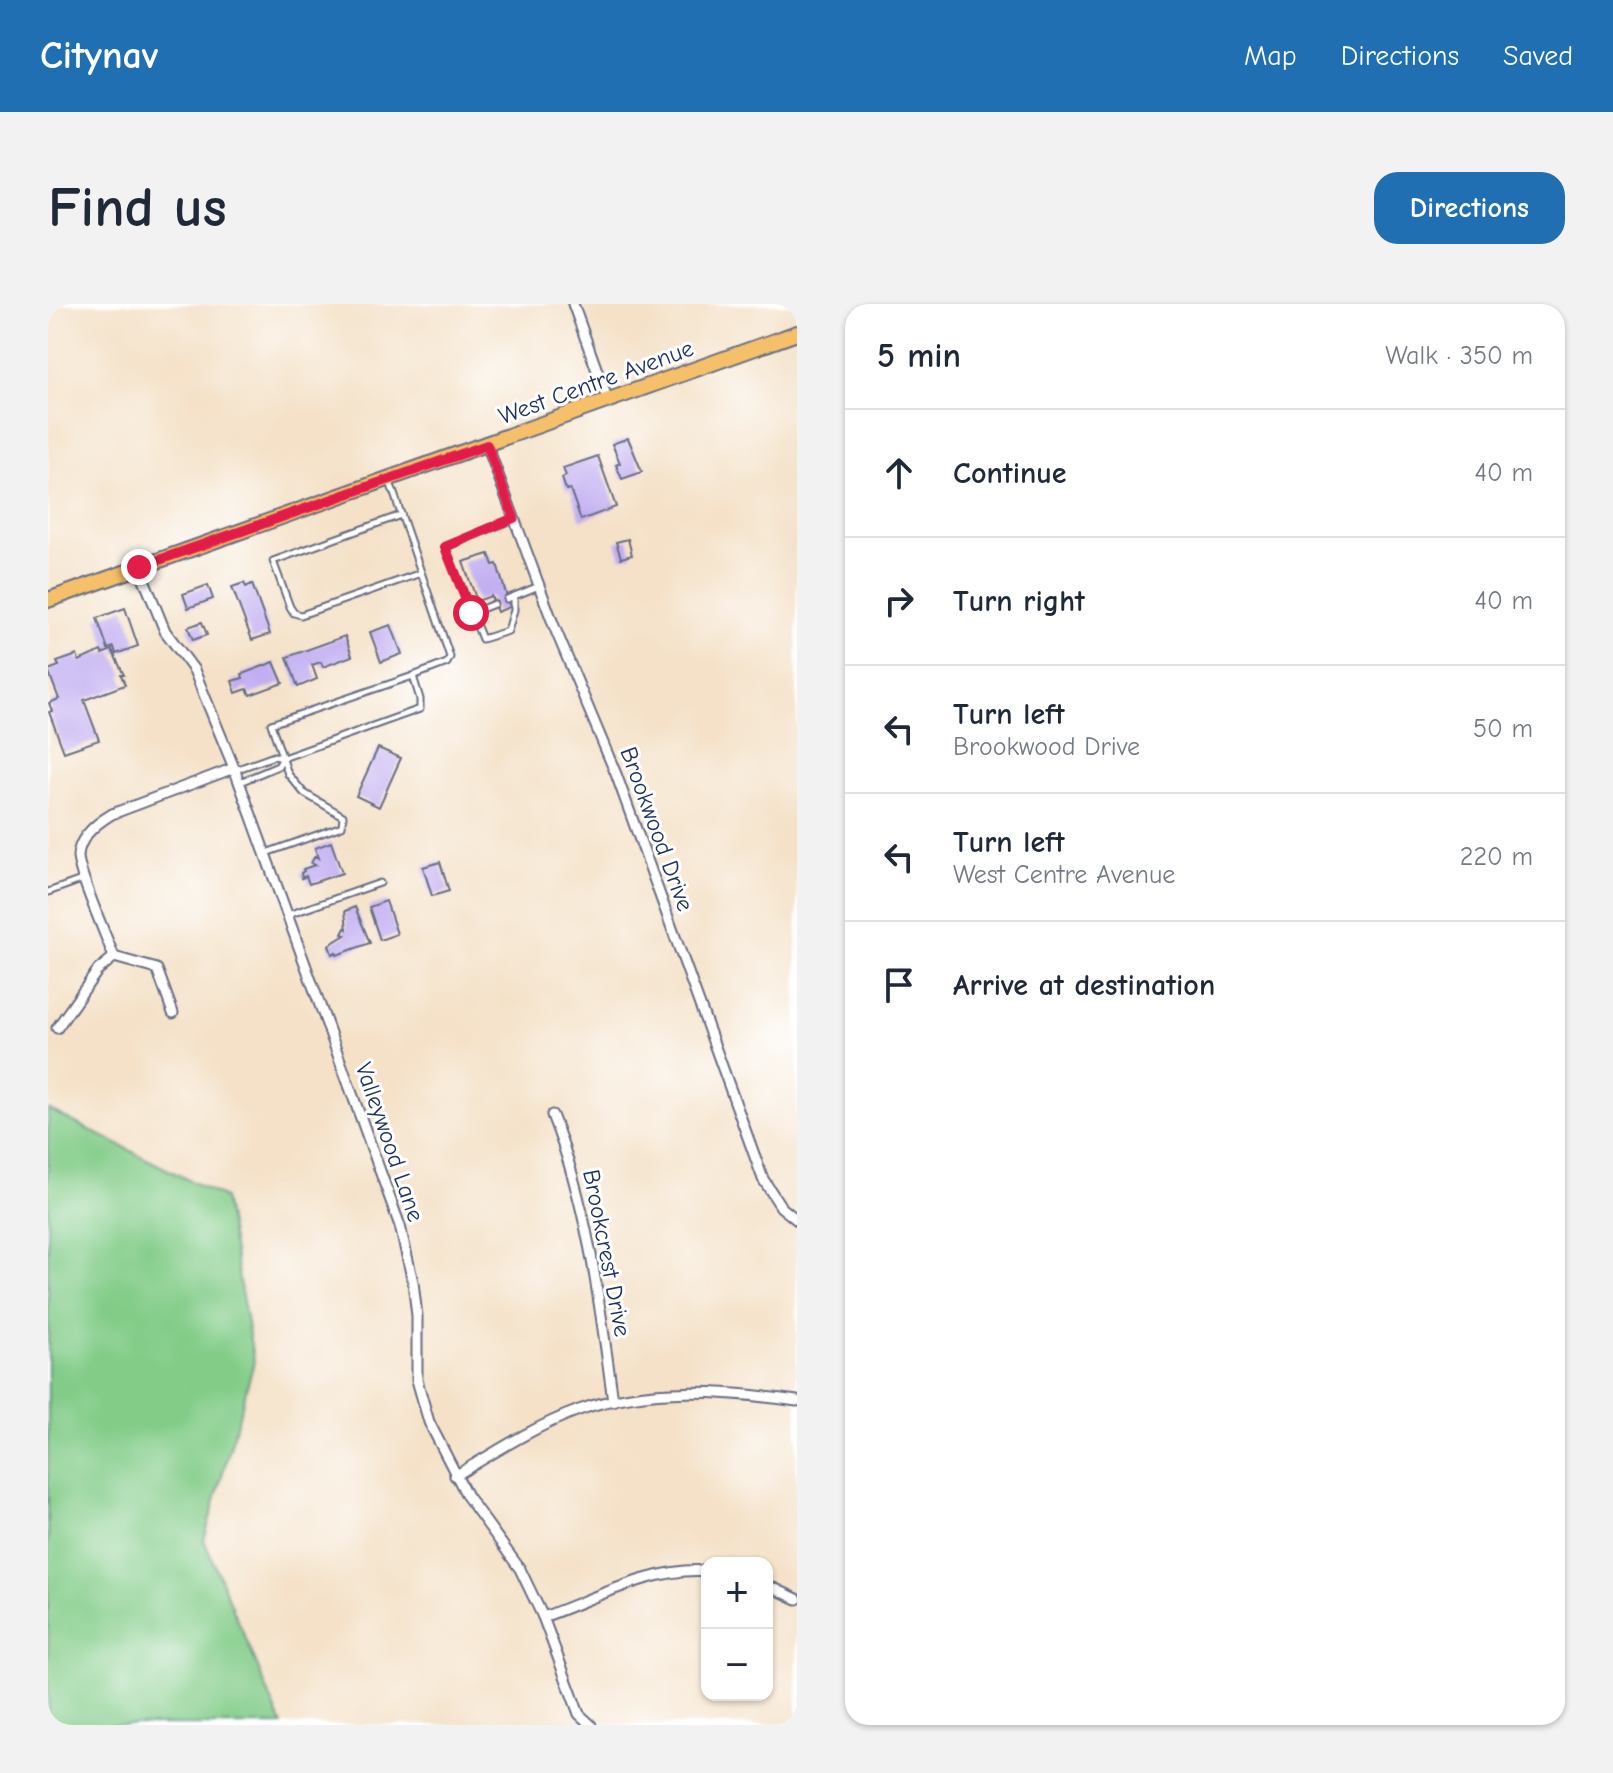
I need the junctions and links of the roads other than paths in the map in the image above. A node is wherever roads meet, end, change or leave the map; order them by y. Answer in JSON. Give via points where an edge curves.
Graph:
{"nodes":[{"id":1,"x":573,"y":304,"type":"edge"},
{"id":2,"x":797,"y":333,"type":"edge"},
{"id":3,"x":608,"y":401,"type":"junction"},
{"id":4,"x":487,"y":445,"type":"junction"},
{"id":5,"x":389,"y":479,"type":"junction"},
{"id":6,"x":401,"y":515,"type":"junction"},
{"id":7,"x":514,"y":518,"type":"junction"},
{"id":8,"x":139,"y":567,"type":"junction"},
{"id":9,"x":421,"y":572,"type":"junction"},
{"id":10,"x":539,"y":586,"type":"junction"},
{"id":11,"x":48,"y":600,"type":"edge"},
{"id":12,"x":494,"y":604,"type":"dead end"},
{"id":13,"x":471,"y":613,"type":"junction"},
{"id":14,"x":413,"y":676,"type":"junction"},
{"id":15,"x":283,"y":758,"type":"junction"},
{"id":16,"x":234,"y":769,"type":"junction"},
{"id":17,"x":239,"y":782,"type":"junction"},
{"id":18,"x":265,"y":853,"type":"junction"},
{"id":19,"x":84,"y":878,"type":"junction"},
{"id":20,"x":380,"y":883,"type":"dead end"},
{"id":21,"x":48,"y":892,"type":"edge"},
{"id":22,"x":287,"y":916,"type":"junction"},
{"id":23,"x":114,"y":957,"type":"junction"},
{"id":24,"x":173,"y":1013,"type":"dead end"},
{"id":25,"x":57,"y":1028,"type":"dead end"},
{"id":26,"x":552,"y":1115,"type":"dead end"},
{"id":27,"x":797,"y":1220,"type":"edge"},
{"id":28,"x":613,"y":1401,"type":"junction"},
{"id":29,"x":797,"y":1401,"type":"edge"},
{"id":30,"x":455,"y":1476,"type":"junction"},
{"id":31,"x":701,"y":1570,"type":"edge"},
{"id":32,"x":773,"y":1588,"type":"edge"},
{"id":33,"x":797,"y":1599,"type":"edge"},
{"id":34,"x":543,"y":1617,"type":"junction"},
{"id":35,"x":591,"y":1725,"type":"edge"}],
"edges":[{"from":1,"to":3,"type":"street"},
{"from":2,"to":3,"type":"main road","name":"West Centre Avenue"},
{"from":3,"to":4,"type":"main road","name":"West Centre Avenue"},
{"from":4,"to":5,"type":"main road","name":"West Centre Avenue"},
{"from":4,"to":7,"type":"street","name":"Brookwood Drive"},
{"from":5,"to":6,"type":"lane"},
{"from":5,"to":8,"type":"main road","name":"West Centre Avenue"},
{"from":6,"to":9,"type":"lane"},
{"from":6,"to":9,"type":"lane","via":[[273,561],[290,607],[301,615]]},
{"from":7,"to":10,"type":"street","name":"Brookwood Drive"},
{"from":7,"to":13,"type":"lane","via":[[445,547]]},
{"from":8,"to":11,"type":"main road","name":"West Centre Avenue"},
{"from":8,"to":16,"type":"street","name":"Valleywood Lane","via":[[165,631],[194,670]]},
{"from":9,"to":14,"type":"lane","via":[[450,657]]},
{"from":10,"to":13,"type":"lane","via":[[511,598],[514,610],[508,631],[482,639]]},
{"from":10,"to":27,"type":"street","name":"Brookwood Drive","via":[[616,774],[763,1179],[781,1207]]},
{"from":12,"to":13,"type":"lane"},
{"from":14,"to":15,"type":"lane","via":[[420,709]]},
{"from":14,"to":15,"type":"lane","via":[[271,724]]},
{"from":15,"to":16,"type":"lane"},
{"from":15,"to":17,"type":"lane","via":[[278,766]]},
{"from":15,"to":18,"type":"lane","via":[[304,793],[343,816],[342,826]]},
{"from":16,"to":17,"type":"street","name":"Valleywood Lane"},
{"from":16,"to":19,"type":"street","via":[[99,821],[79,852]]},
{"from":17,"to":18,"type":"street","name":"Valleywood Lane"},
{"from":18,"to":22,"type":"street","name":"Valleywood Lane"},
{"from":19,"to":21,"type":"lane"},
{"from":19,"to":23,"type":"street"},
{"from":20,"to":22,"type":"lane"},
{"from":22,"to":30,"type":"street","name":"Valleywood Lane","via":[[400,1226],[417,1316],[417,1380],[429,1422]]},
{"from":23,"to":24,"type":"street","via":[[157,969]]},
{"from":23,"to":25,"type":"street","via":[[98,970]]},
{"from":26,"to":28,"type":"street","name":"Brookcrest Drive","via":[[584,1224]]},
{"from":28,"to":29,"type":"street","via":[[706,1393]]},
{"from":28,"to":30,"type":"street","via":[[541,1426]]},
{"from":30,"to":34,"type":"street","name":"Valleywood Lane","via":[[520,1569]]},
{"from":31,"to":34,"type":"street","via":[[653,1577]]},
{"from":32,"to":33,"type":"street"},
{"from":34,"to":35,"type":"street","name":"Valleywood Lane","via":[[579,1714]]}]}
